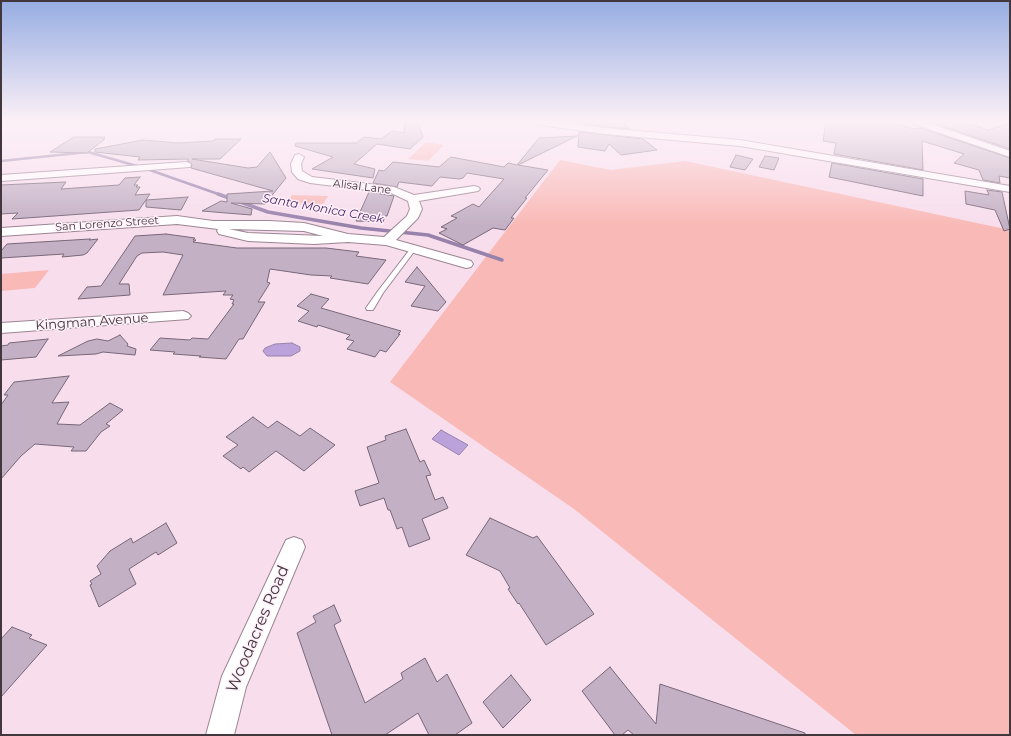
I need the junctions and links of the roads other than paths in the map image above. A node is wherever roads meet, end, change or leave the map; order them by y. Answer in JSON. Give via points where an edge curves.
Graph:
{"nodes":[{"id":1,"x":299,"y":156,"type":"dead end"},
{"id":2,"x":818,"y":156,"type":"edge"},
{"id":3,"x":186,"y":165,"type":"dead end"},
{"id":4,"x":1,"y":178,"type":"edge"},
{"id":5,"x":474,"y":189,"type":"dead end"},
{"id":6,"x":1010,"y":189,"type":"edge"},
{"id":7,"x":413,"y":199,"type":"junction"},
{"id":8,"x":1,"y":232,"type":"edge"},
{"id":9,"x":387,"y":242,"type":"junction"},
{"id":10,"x":413,"y":249,"type":"junction"},
{"id":11,"x":466,"y":264,"type":"dead end"},
{"id":12,"x":370,"y":308,"type":"dead end"},
{"id":13,"x":183,"y":316,"type":"dead end"},
{"id":14,"x":1,"y":328,"type":"edge"},
{"id":15,"x":294,"y":547,"type":"dead end"},
{"id":16,"x":220,"y":735,"type":"edge"}],
"edges":[{"from":1,"to":7,"type":"street","name":"Alisal Lane","via":[[296,164],[298,172],[310,180],[394,190]]},
{"from":2,"to":6,"type":"street"},
{"from":3,"to":4,"type":"street"},
{"from":5,"to":7,"type":"street"},
{"from":7,"to":9,"type":"street","via":[[416,209],[412,218]]},
{"from":8,"to":9,"type":"street","name":"San Lorenzo Street","via":[[177,220],[213,225],[220,230],[248,237],[314,240],[348,238]]},
{"from":9,"to":10,"type":"street","name":"San Lorenzo Street"},
{"from":10,"to":11,"type":"street","name":"San Lorenzo Street"},
{"from":10,"to":12,"type":"lane"},
{"from":13,"to":14,"type":"street","name":"Kingman Avenue"},
{"from":15,"to":16,"type":"street","name":"Woodacres Road","via":[[232,686]]}]}
